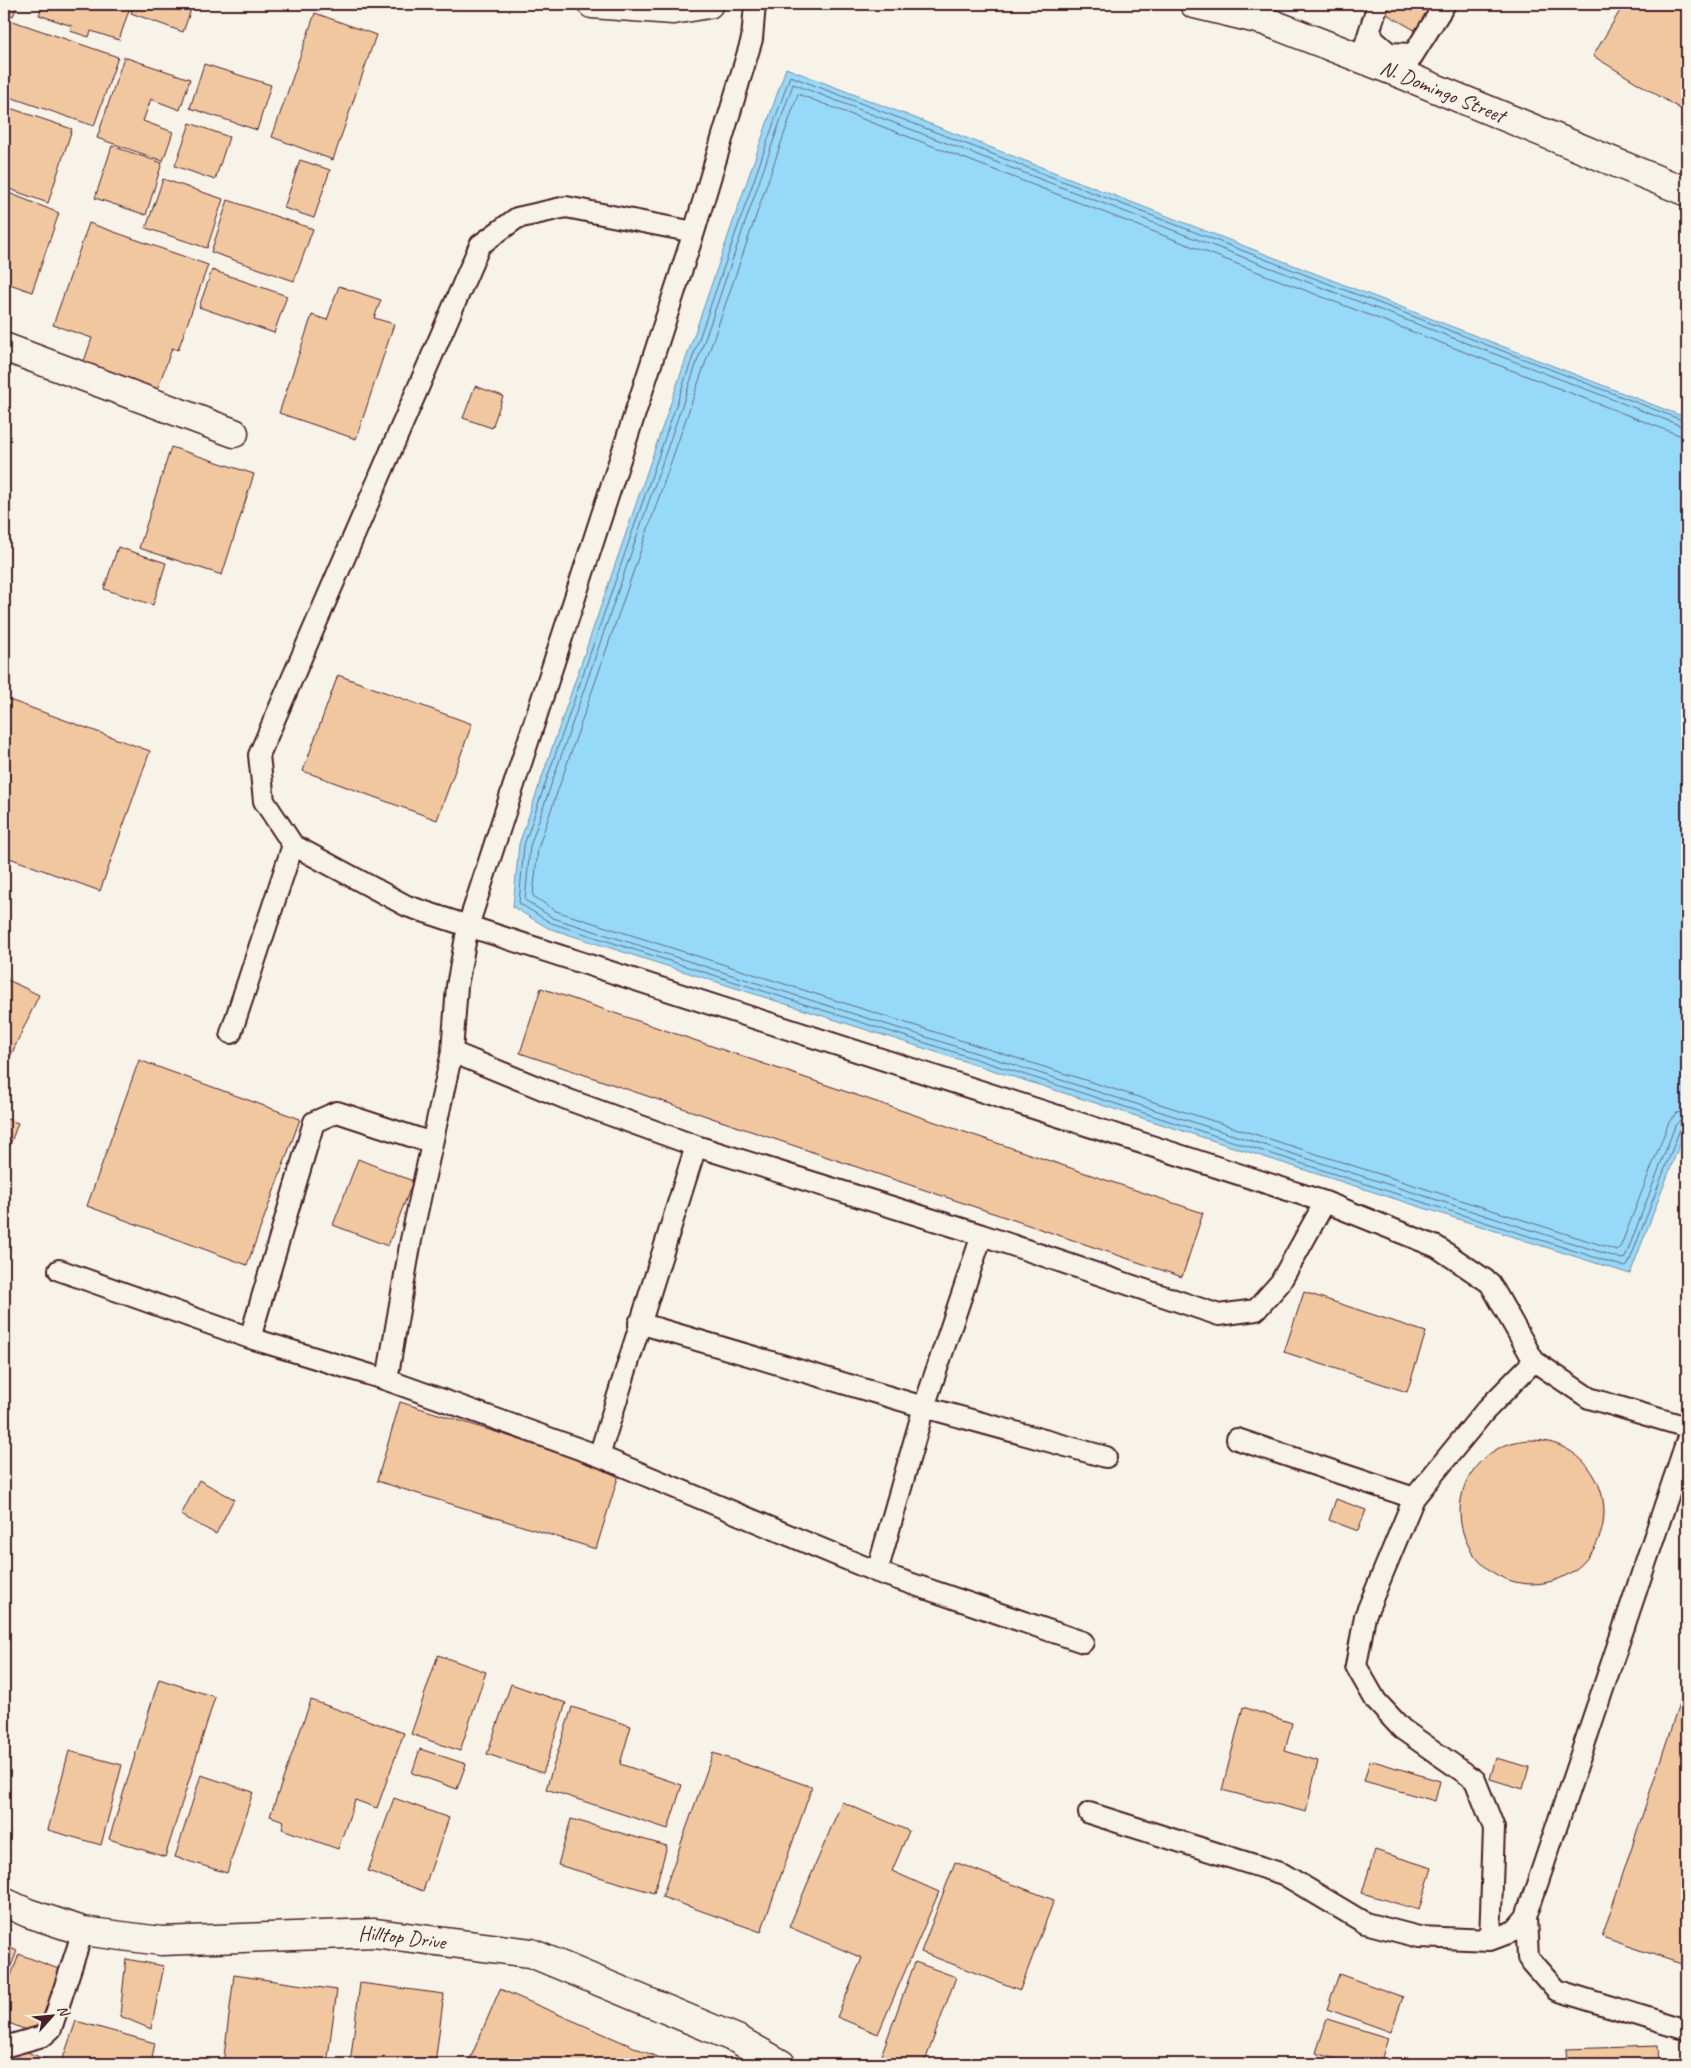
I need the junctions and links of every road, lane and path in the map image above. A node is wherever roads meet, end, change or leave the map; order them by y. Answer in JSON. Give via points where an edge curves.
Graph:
{"nodes":[{"id":1,"x":592,"y":4,"type":"edge"},
{"id":2,"x":709,"y":4,"type":"edge"},
{"id":3,"x":756,"y":4,"type":"edge"},
{"id":4,"x":1194,"y":4,"type":"edge"},
{"id":5,"x":1378,"y":4,"type":"edge"},
{"id":6,"x":1445,"y":4,"type":"edge"},
{"id":7,"x":1370,"y":30,"type":"junction"},
{"id":8,"x":1361,"y":58,"type":"junction"},
{"id":9,"x":1407,"y":64,"type":"junction"},
{"id":10,"x":1687,"y":192,"type":"edge"},
{"id":11,"x":694,"y":232,"type":"junction"},
{"id":12,"x":4,"y":347,"type":"edge"},
{"id":13,"x":234,"y":433,"type":"dead end"},
{"id":14,"x":294,"y":845,"type":"junction"},
{"id":15,"x":468,"y":926,"type":"junction"},
{"id":16,"x":232,"y":1033,"type":"dead end"},
{"id":17,"x":452,"y":1052,"type":"junction"},
{"id":18,"x":432,"y":1143,"type":"junction"},
{"id":19,"x":696,"y":1146,"type":"junction"},
{"id":20,"x":1324,"y":1202,"type":"junction"},
{"id":21,"x":982,"y":1235,"type":"junction"},
{"id":22,"x":59,"y":1270,"type":"dead end"},
{"id":23,"x":639,"y":1323,"type":"junction"},
{"id":24,"x":250,"y":1338,"type":"junction"},
{"id":25,"x":1534,"y":1360,"type":"junction"},
{"id":26,"x":387,"y":1380,"type":"junction"},
{"id":27,"x":924,"y":1407,"type":"junction"},
{"id":28,"x":1687,"y":1427,"type":"edge"},
{"id":29,"x":1237,"y":1439,"type":"dead end"},
{"id":30,"x":1687,"y":1440,"type":"edge"},
{"id":31,"x":599,"y":1456,"type":"junction"},
{"id":32,"x":1106,"y":1457,"type":"dead end"},
{"id":33,"x":1414,"y":1498,"type":"junction"},
{"id":34,"x":877,"y":1572,"type":"junction"},
{"id":35,"x":1083,"y":1642,"type":"dead end"},
{"id":36,"x":1090,"y":1813,"type":"dead end"},
{"id":37,"x":4,"y":1902,"type":"edge"},
{"id":38,"x":1526,"y":1917,"type":"junction"},
{"id":39,"x":84,"y":1932,"type":"junction"},
{"id":40,"x":1490,"y":1940,"type":"junction"},
{"id":41,"x":1687,"y":2030,"type":"edge"},
{"id":42,"x":4,"y":2047,"type":"edge"},
{"id":43,"x":781,"y":2064,"type":"edge"}],
"edges":[{"from":1,"to":2,"type":"street","via":[[672,10]]},
{"from":3,"to":11,"type":"lane","via":[[752,39]]},
{"from":4,"to":8,"type":"street","name":"N. Domingo Street","via":[[1265,21]]},
{"from":5,"to":7,"type":"lane"},
{"from":6,"to":9,"type":"lane"},
{"from":7,"to":8,"type":"lane"},
{"from":7,"to":9,"type":"lane","via":[[1374,40]]},
{"from":8,"to":9,"type":"street","name":"N. Domingo Street"},
{"from":9,"to":10,"type":"street","name":"N. Domingo Street"},
{"from":11,"to":14,"type":"lane","via":[[566,207],[517,218],[480,245],[259,755],[264,801]]},
{"from":11,"to":15,"type":"lane"},
{"from":12,"to":13,"type":"street"},
{"from":14,"to":15,"type":"lane","via":[[407,906]]},
{"from":14,"to":16,"type":"lane"},
{"from":15,"to":17,"type":"lane"},
{"from":15,"to":20,"type":"lane"},
{"from":17,"to":18,"type":"lane"},
{"from":17,"to":19,"type":"lane","via":[[569,1100]]},
{"from":18,"to":24,"type":"lane","via":[[337,1112],[314,1122]]},
{"from":18,"to":26,"type":"lane","via":[[411,1240]]},
{"from":19,"to":21,"type":"lane"},
{"from":19,"to":23,"type":"lane"},
{"from":20,"to":21,"type":"lane","via":[[1280,1283],[1256,1310],[1219,1315]]},
{"from":20,"to":25,"type":"lane","via":[[1437,1247],[1490,1284]]},
{"from":21,"to":27,"type":"lane"},
{"from":22,"to":24,"type":"lane"},
{"from":23,"to":27,"type":"lane"},
{"from":23,"to":31,"type":"lane"},
{"from":24,"to":26,"type":"lane"},
{"from":25,"to":28,"type":"lane","via":[[1589,1398]]},
{"from":25,"to":33,"type":"lane","via":[[1485,1411]]},
{"from":26,"to":31,"type":"lane"},
{"from":27,"to":32,"type":"lane"},
{"from":27,"to":34,"type":"lane"},
{"from":29,"to":33,"type":"lane"},
{"from":30,"to":38,"type":"lane"},
{"from":31,"to":34,"type":"lane"},
{"from":33,"to":40,"type":"lane","via":[[1364,1616],[1356,1666],[1376,1701],[1402,1729],[1474,1780],[1494,1828]]},
{"from":34,"to":35,"type":"lane"},
{"from":36,"to":40,"type":"lane","via":[[1283,1874],[1366,1923],[1418,1937]]},
{"from":37,"to":39,"type":"street","name":"Hilltop Drive"},
{"from":38,"to":40,"type":"lane","via":[[1514,1931]]},
{"from":38,"to":41,"type":"lane","via":[[1528,1958],[1556,1990]]},
{"from":39,"to":42,"type":"lane","via":[[51,2029],[43,2036]]},
{"from":39,"to":43,"type":"street","name":"Hilltop Drive","via":[[161,1941],[374,1933],[531,1953],[737,2039]]}]}
